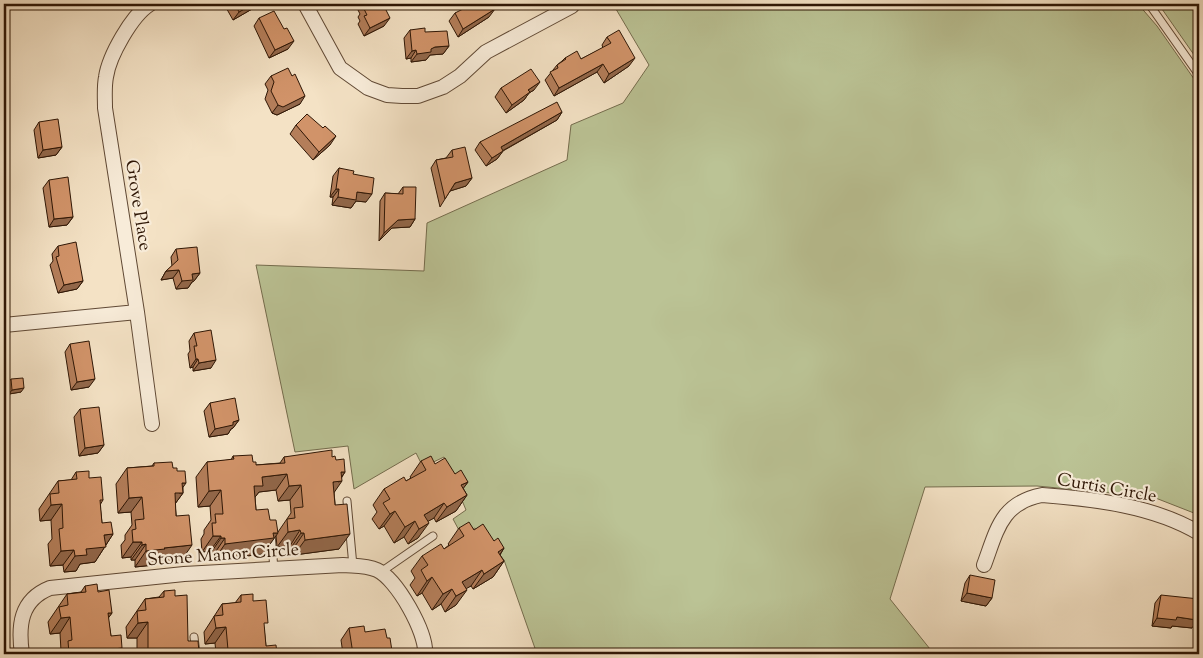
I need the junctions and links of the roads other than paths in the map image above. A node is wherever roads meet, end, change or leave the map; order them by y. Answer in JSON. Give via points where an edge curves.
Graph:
{"nodes":[{"id":1,"x":150,"y":4,"type":"edge"},
{"id":2,"x":305,"y":4,"type":"edge"},
{"id":3,"x":1149,"y":4,"type":"edge"},
{"id":4,"x":572,"y":6,"type":"dead end"},
{"id":5,"x":1199,"y":76,"type":"edge"},
{"id":6,"x":137,"y":312,"type":"junction"},
{"id":7,"x":4,"y":325,"type":"edge"},
{"id":8,"x":152,"y":424,"type":"dead end"},
{"id":9,"x":347,"y":501,"type":"dead end"},
{"id":10,"x":270,"y":523,"type":"edge"},
{"id":11,"x":1199,"y":533,"type":"edge"},
{"id":12,"x":433,"y":536,"type":"dead end"},
{"id":13,"x":984,"y":565,"type":"dead end"},
{"id":14,"x":353,"y":566,"type":"junction"},
{"id":15,"x":274,"y":569,"type":"junction"},
{"id":16,"x":381,"y":572,"type":"junction"},
{"id":17,"x":194,"y":637,"type":"dead end"},
{"id":18,"x":22,"y":654,"type":"edge"},
{"id":19,"x":196,"y":654,"type":"edge"},
{"id":20,"x":425,"y":654,"type":"edge"}],
"edges":[{"from":1,"to":6,"type":"street","name":"Grove Place","via":[[127,30],[106,76],[105,108]]},
{"from":2,"to":4,"type":"street","via":[[340,68],[368,88],[402,96],[418,96],[443,87],[486,52]]},
{"from":3,"to":5,"type":"lane"},
{"from":6,"to":7,"type":"street"},
{"from":6,"to":8,"type":"street","name":"Grove Place"},
{"from":9,"to":14,"type":"lane"},
{"from":10,"to":15,"type":"lane"},
{"from":11,"to":13,"type":"street","name":"Curtis Circle","via":[[1145,511],[1042,495],[1029,497],[1007,512],[999,523]]},
{"from":12,"to":16,"type":"lane"},
{"from":14,"to":15,"type":"street","name":"Stone Manor Circle"},
{"from":14,"to":16,"type":"street","name":"Stone Manor Circle","via":[[366,566]]},
{"from":15,"to":18,"type":"street","name":"Stone Manor Circle","via":[[184,574],[50,588],[32,600],[20,619]]},
{"from":16,"to":20,"type":"street","via":[[399,591],[416,622],[424,639]]},
{"from":17,"to":19,"type":"lane"}]}
